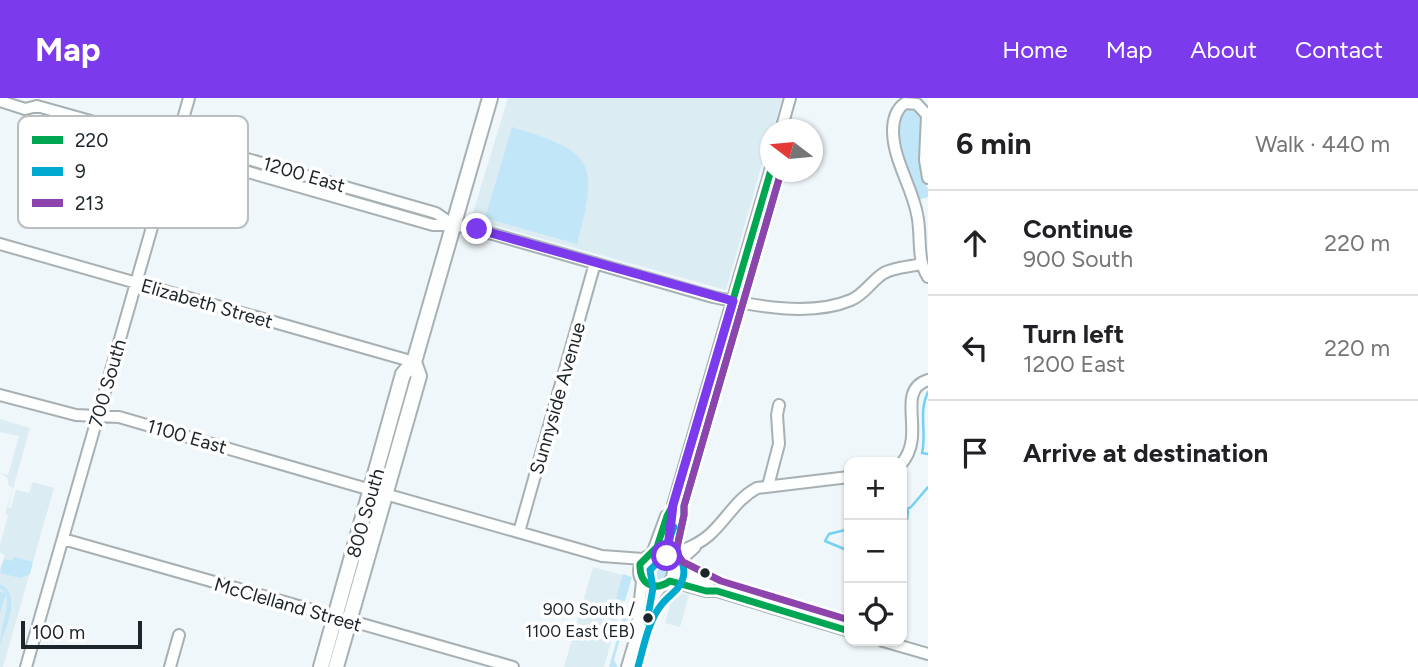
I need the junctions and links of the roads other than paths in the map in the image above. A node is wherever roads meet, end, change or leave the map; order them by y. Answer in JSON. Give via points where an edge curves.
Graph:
{"nodes":[{"id":1,"x":188,"y":98,"type":"edge"},
{"id":2,"x":490,"y":98,"type":"edge"},
{"id":3,"x":790,"y":98,"type":"edge"},
{"id":4,"x":4,"y":101,"type":"edge"},
{"id":5,"x":34,"y":102,"type":"edge"},
{"id":6,"x":77,"y":116,"type":"edge"},
{"id":7,"x":183,"y":116,"type":"edge"},
{"id":8,"x":785,"y":119,"type":"edge"},
{"id":9,"x":248,"y":167,"type":"edge"},
{"id":10,"x":928,"y":178,"type":"edge"},
{"id":11,"x":767,"y":182,"type":"edge"},
{"id":12,"x":453,"y":225,"type":"junction"},
{"id":13,"x":151,"y":228,"type":"edge"},
{"id":14,"x":0,"y":244,"type":"edge"},
{"id":15,"x":595,"y":263,"type":"junction"},
{"id":16,"x":921,"y":264,"type":"junction"},
{"id":17,"x":928,"y":277,"type":"edge"},
{"id":18,"x":136,"y":282,"type":"junction"},
{"id":19,"x":733,"y":301,"type":"junction"},
{"id":20,"x":414,"y":362,"type":"junction"},
{"id":21,"x":928,"y":380,"type":"edge"},
{"id":22,"x":0,"y":395,"type":"edge"},
{"id":23,"x":779,"y":405,"type":"dead end"},
{"id":24,"x":98,"y":416,"type":"junction"},
{"id":25,"x":906,"y":457,"type":"edge"},
{"id":26,"x":844,"y":478,"type":"edge"},
{"id":27,"x":768,"y":486,"type":"junction"},
{"id":28,"x":378,"y":492,"type":"junction"},
{"id":29,"x":673,"y":505,"type":"junction"},
{"id":30,"x":519,"y":532,"type":"junction"},
{"id":31,"x":63,"y":539,"type":"junction"},
{"id":32,"x":696,"y":545,"type":"junction"},
{"id":33,"x":602,"y":556,"type":"junction"},
{"id":34,"x":648,"y":556,"type":"junction"},
{"id":35,"x":666,"y":556,"type":"junction"},
{"id":36,"x":674,"y":568,"type":"junction"},
{"id":37,"x":641,"y":578,"type":"junction"},
{"id":38,"x":665,"y":584,"type":"junction"},
{"id":39,"x":717,"y":591,"type":"junction"},
{"id":40,"x":342,"y":619,"type":"junction"},
{"id":41,"x":844,"y":629,"type":"edge"},
{"id":42,"x":179,"y":635,"type":"dead end"},
{"id":43,"x":635,"y":642,"type":"junction"},
{"id":44,"x":900,"y":646,"type":"edge"},
{"id":45,"x":928,"y":654,"type":"edge"},
{"id":46,"x":26,"y":667,"type":"edge"},
{"id":47,"x":170,"y":667,"type":"edge"},
{"id":48,"x":321,"y":667,"type":"edge"},
{"id":49,"x":336,"y":667,"type":"edge"},
{"id":50,"x":513,"y":667,"type":"edge"},
{"id":51,"x":627,"y":667,"type":"edge"}],
"edges":[{"from":1,"to":7,"type":"street","name":"700 South"},
{"from":2,"to":12,"type":"main road","name":"800 South"},
{"from":3,"to":8,"type":"street"},
{"from":4,"to":5,"type":"street","name":"1200 East","via":[[25,108]]},
{"from":5,"to":6,"type":"street","name":"1200 East"},
{"from":9,"to":12,"type":"street","name":"1200 East","via":[[432,225]]},
{"from":10,"to":16,"type":"street","via":[[927,115],[921,106],[905,103],[895,116],[893,140],[918,216]]},
{"from":11,"to":19,"type":"street"},
{"from":12,"to":15,"type":"street","name":"1200 East"},
{"from":12,"to":20,"type":"main road","name":"800 South"},
{"from":13,"to":18,"type":"street","name":"700 South"},
{"from":14,"to":18,"type":"street","name":"Elizabeth Street"},
{"from":15,"to":19,"type":"street","name":"1200 East"},
{"from":15,"to":30,"type":"street","name":"Sunnyside Avenue"},
{"from":16,"to":17,"type":"street"},
{"from":16,"to":19,"type":"street","name":"1200 East","via":[[884,273],[856,298],[825,308]]},
{"from":18,"to":20,"type":"street","name":"Elizabeth Street"},
{"from":18,"to":24,"type":"street","name":"700 South"},
{"from":19,"to":29,"type":"street"},
{"from":20,"to":28,"type":"main road","name":"800 South","via":[[403,374]]},
{"from":21,"to":25,"type":"street","via":[[916,386],[911,396],[914,438]]},
{"from":22,"to":24,"type":"street","name":"1100 East","via":[[76,415]]},
{"from":23,"to":27,"type":"street","via":[[779,444]]},
{"from":24,"to":28,"type":"street","name":"1100 East","via":[[120,416]]},
{"from":24,"to":31,"type":"street","name":"700 South"},
{"from":26,"to":27,"type":"street"},
{"from":27,"to":32,"type":"street","via":[[748,493]]},
{"from":28,"to":30,"type":"street","name":"1100 East"},
{"from":28,"to":40,"type":"main road","name":"800 South"},
{"from":29,"to":34,"type":"street"},
{"from":29,"to":35,"type":"street"},
{"from":30,"to":33,"type":"street","name":"1100 East"},
{"from":31,"to":40,"type":"street","name":"McClelland Street"},
{"from":31,"to":46,"type":"street","name":"700 South"},
{"from":32,"to":35,"type":"street"},
{"from":32,"to":36,"type":"street"},
{"from":33,"to":34,"type":"street","name":"1100 East"},
{"from":33,"to":37,"type":"street","name":"1100 East"},
{"from":34,"to":35,"type":"street"},
{"from":34,"to":37,"type":"street","via":[[640,564]]},
{"from":35,"to":36,"type":"street"},
{"from":36,"to":38,"type":"street"},
{"from":36,"to":39,"type":"street"},
{"from":37,"to":38,"type":"street","via":[[649,586]]},
{"from":37,"to":43,"type":"street"},
{"from":38,"to":39,"type":"street"},
{"from":38,"to":43,"type":"street","via":[[650,601]]},
{"from":39,"to":41,"type":"street"},
{"from":40,"to":48,"type":"main road","name":"800 South"},
{"from":40,"to":49,"type":"main road","name":"800 South"},
{"from":40,"to":50,"type":"street","name":"McClelland Street"},
{"from":42,"to":47,"type":"street"},
{"from":43,"to":51,"type":"street"},
{"from":44,"to":45,"type":"street"}]}
